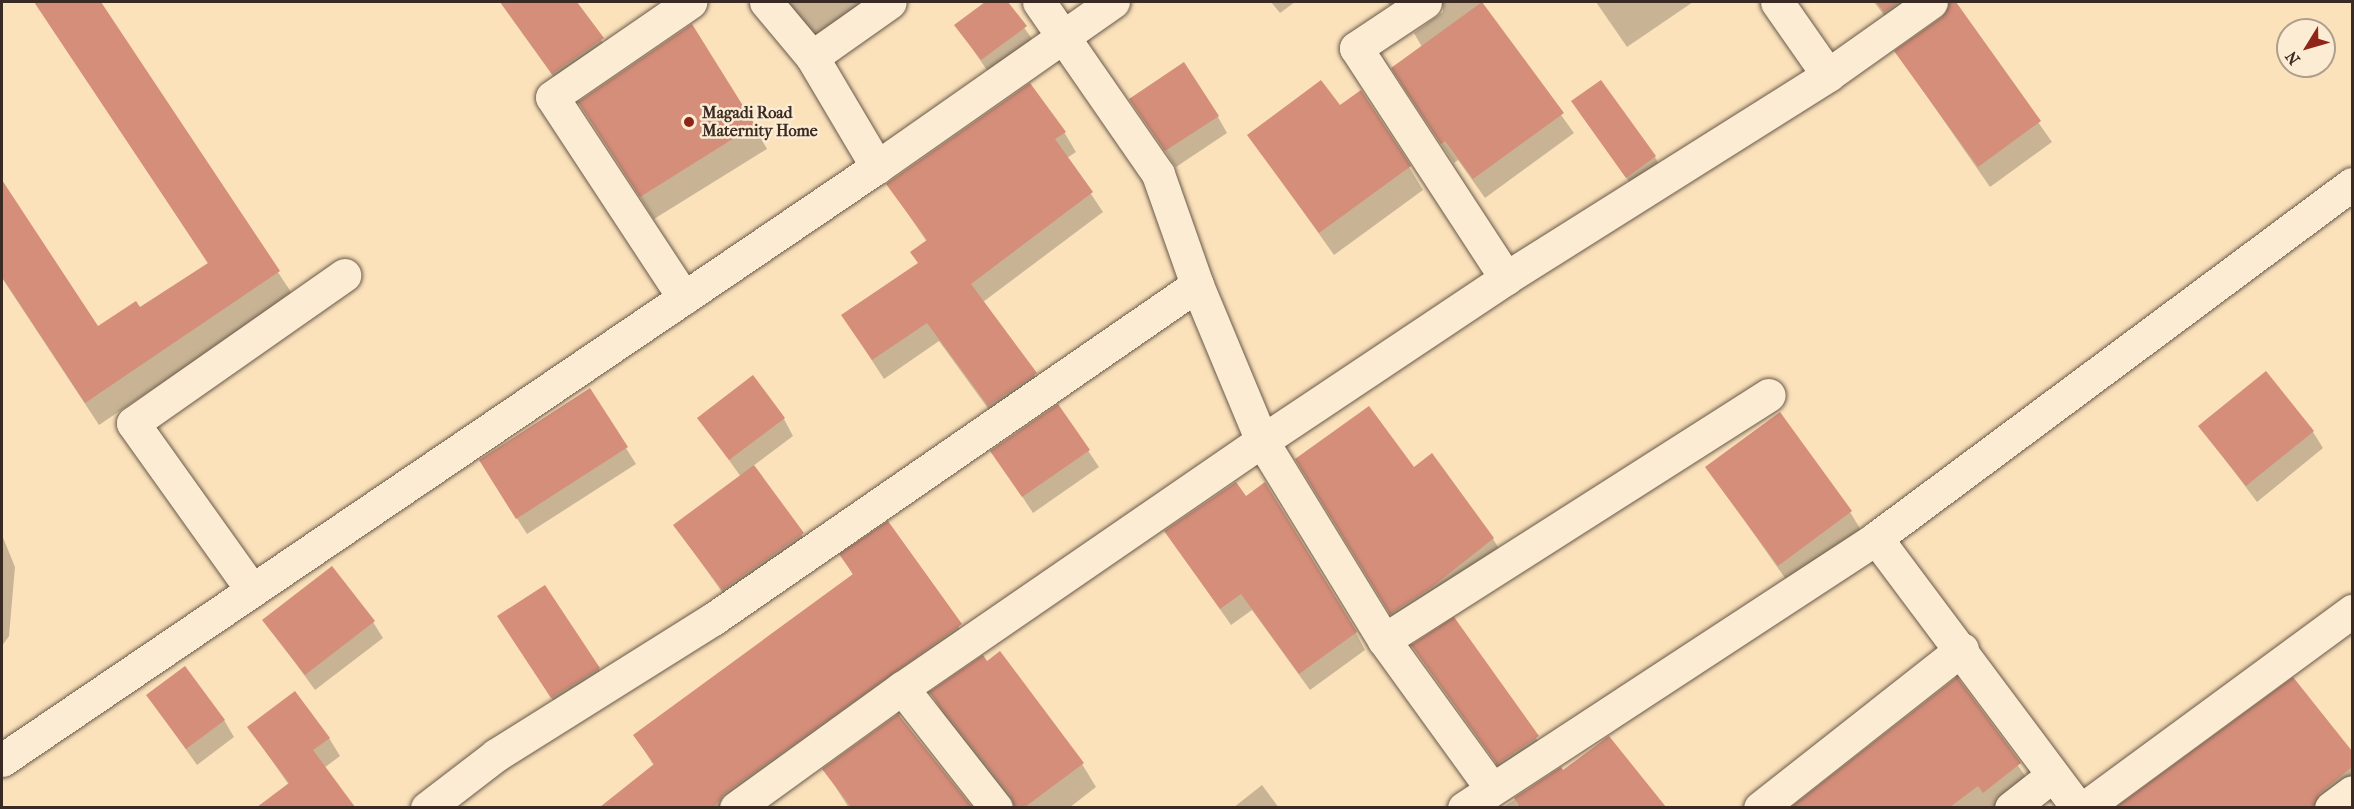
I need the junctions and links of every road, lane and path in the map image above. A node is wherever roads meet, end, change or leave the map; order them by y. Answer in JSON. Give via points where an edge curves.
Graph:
{"nodes":[{"id":1,"x":690,"y":2,"type":"edge"},
{"id":2,"x":766,"y":2,"type":"edge"},
{"id":3,"x":890,"y":2,"type":"edge"},
{"id":4,"x":1039,"y":2,"type":"edge"},
{"id":5,"x":1113,"y":2,"type":"edge"},
{"id":6,"x":1425,"y":2,"type":"edge"},
{"id":7,"x":1777,"y":2,"type":"edge"},
{"id":8,"x":1931,"y":2,"type":"edge"},
{"id":9,"x":1066,"y":37,"type":"junction"},
{"id":10,"x":812,"y":57,"type":"junction"},
{"id":11,"x":1828,"y":75,"type":"junction"},
{"id":12,"x":877,"y":166,"type":"junction"},
{"id":13,"x":2352,"y":184,"type":"edge"},
{"id":14,"x":344,"y":275,"type":"dead end"},
{"id":15,"x":1506,"y":278,"type":"junction"},
{"id":16,"x":1197,"y":285,"type":"junction"},
{"id":17,"x":684,"y":298,"type":"junction"},
{"id":18,"x":1769,"y":395,"type":"dead end"},
{"id":19,"x":1262,"y":441,"type":"junction"},
{"id":20,"x":1876,"y":538,"type":"junction"},
{"id":21,"x":252,"y":590,"type":"junction"},
{"id":22,"x":2352,"y":611,"type":"edge"},
{"id":23,"x":1384,"y":640,"type":"junction"},
{"id":24,"x":1962,"y":649,"type":"junction"},
{"id":25,"x":902,"y":688,"type":"junction"},
{"id":26,"x":2,"y":760,"type":"edge"},
{"id":27,"x":2053,"y":775,"type":"junction"},
{"id":28,"x":1492,"y":789,"type":"junction"},
{"id":29,"x":2352,"y":792,"type":"edge"},
{"id":30,"x":427,"y":807,"type":"edge"},
{"id":31,"x":736,"y":807,"type":"edge"},
{"id":32,"x":996,"y":807,"type":"edge"},
{"id":33,"x":1464,"y":807,"type":"edge"},
{"id":34,"x":1760,"y":807,"type":"edge"},
{"id":35,"x":2011,"y":807,"type":"edge"},
{"id":36,"x":2078,"y":807,"type":"edge"},
{"id":37,"x":2084,"y":807,"type":"edge"},
{"id":38,"x":2331,"y":807,"type":"edge"}],
"edges":[{"from":1,"to":17,"type":"street","via":[[552,97]]},
{"from":2,"to":10,"type":"street"},
{"from":3,"to":10,"type":"street"},
{"from":4,"to":9,"type":"street"},
{"from":5,"to":9,"type":"street"},
{"from":6,"to":15,"type":"street","via":[[1356,48]]},
{"from":7,"to":11,"type":"street"},
{"from":8,"to":11,"type":"street"},
{"from":9,"to":12,"type":"street"},
{"from":9,"to":16,"type":"street","via":[[1158,174]]},
{"from":10,"to":12,"type":"street"},
{"from":11,"to":15,"type":"street"},
{"from":12,"to":17,"type":"street"},
{"from":13,"to":20,"type":"street"},
{"from":14,"to":21,"type":"street","via":[[133,423]]},
{"from":15,"to":19,"type":"street"},
{"from":16,"to":19,"type":"street"},
{"from":16,"to":30,"type":"street","via":[[723,613],[496,755]]},
{"from":17,"to":21,"type":"street"},
{"from":18,"to":23,"type":"street"},
{"from":19,"to":23,"type":"street"},
{"from":19,"to":25,"type":"street"},
{"from":20,"to":24,"type":"street"},
{"from":20,"to":28,"type":"street"},
{"from":21,"to":26,"type":"street"},
{"from":22,"to":37,"type":"street"},
{"from":23,"to":28,"type":"street"},
{"from":24,"to":27,"type":"street"},
{"from":24,"to":34,"type":"street"},
{"from":25,"to":31,"type":"street"},
{"from":25,"to":32,"type":"street"},
{"from":27,"to":35,"type":"street"},
{"from":27,"to":36,"type":"street"},
{"from":28,"to":33,"type":"street"},
{"from":29,"to":38,"type":"street"}]}
